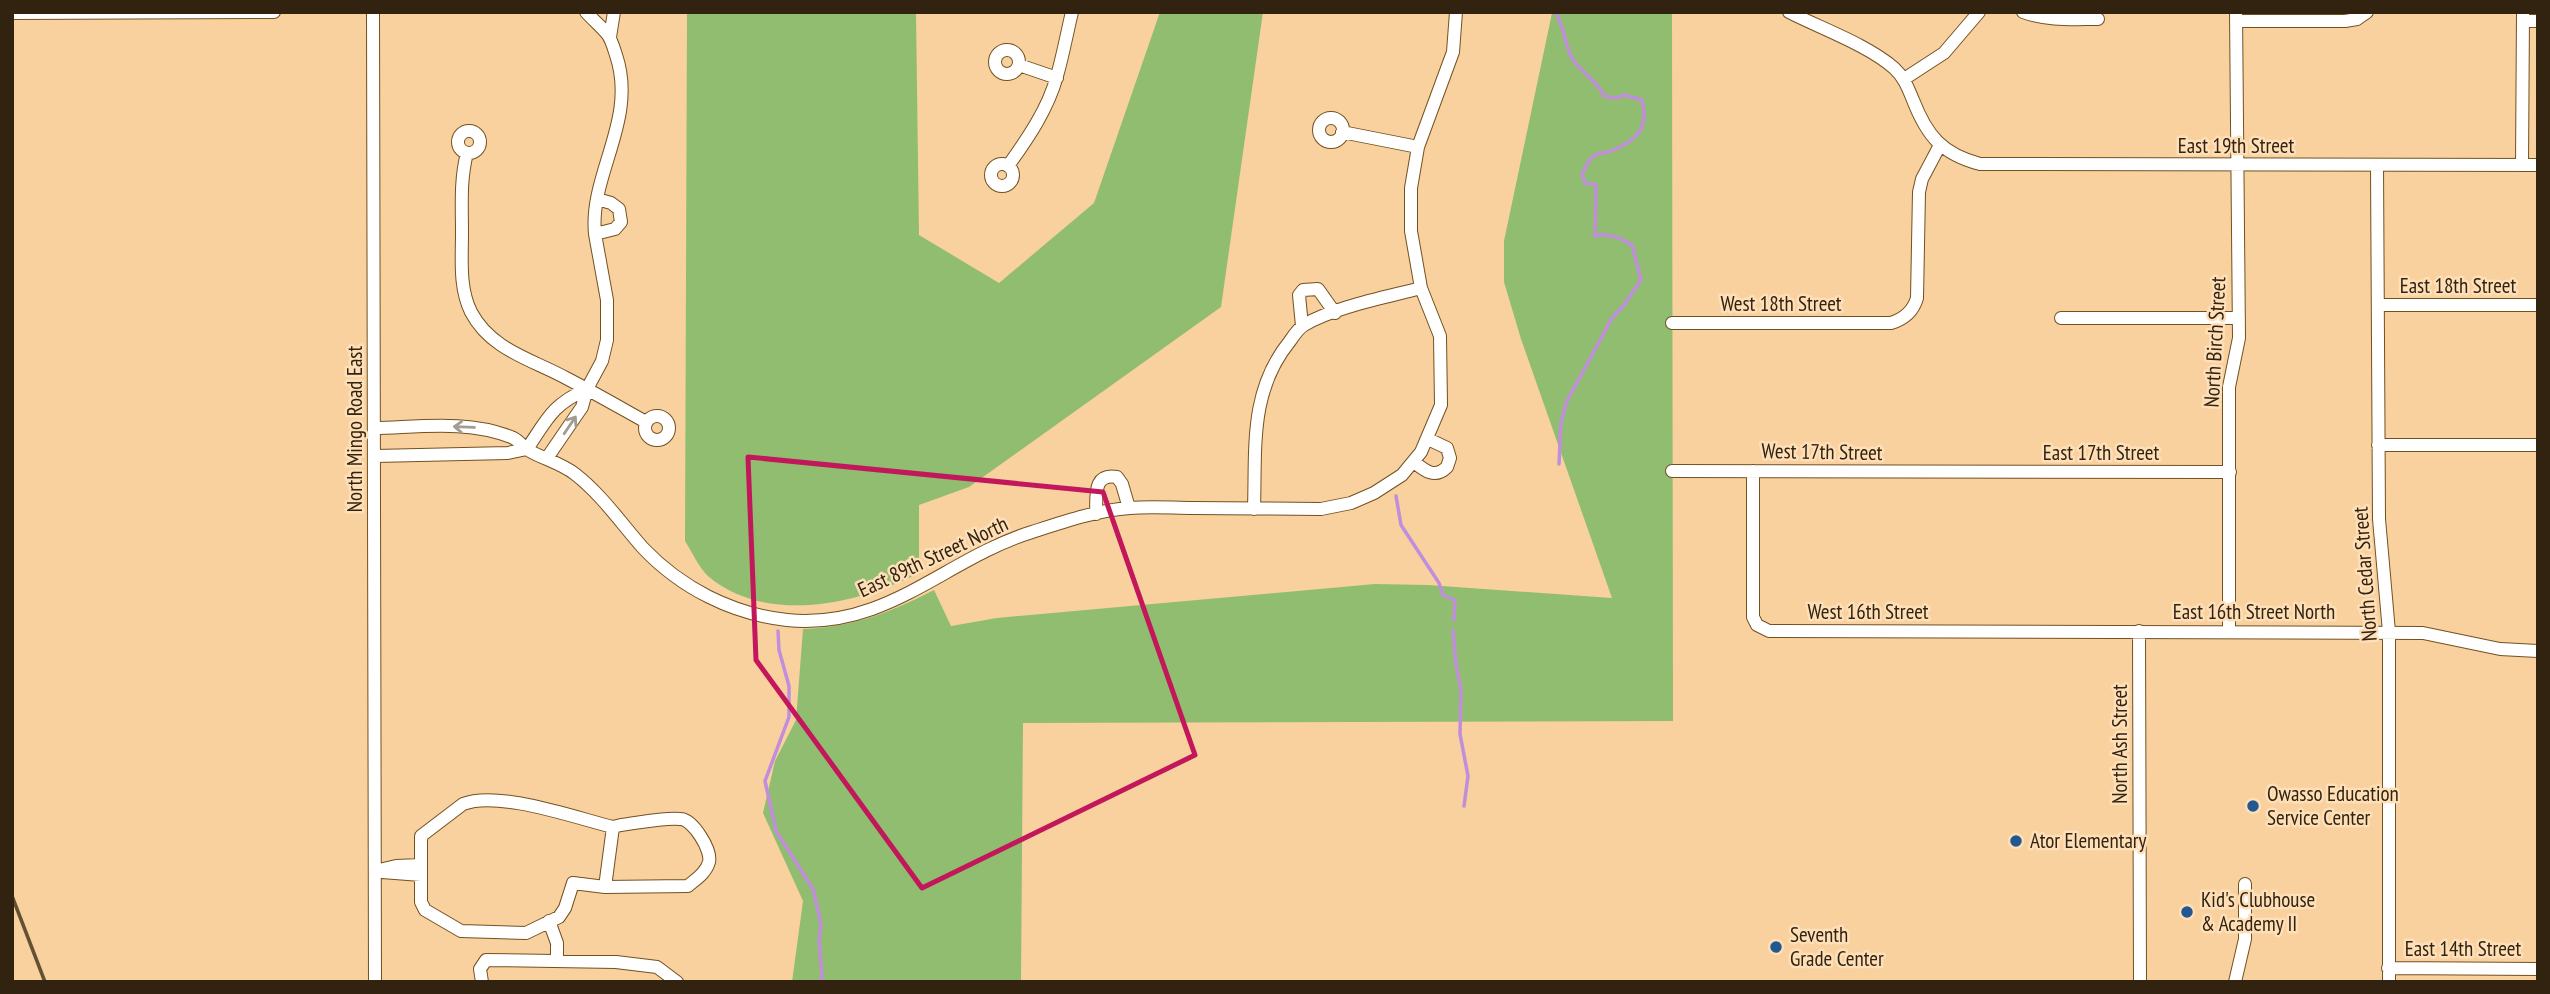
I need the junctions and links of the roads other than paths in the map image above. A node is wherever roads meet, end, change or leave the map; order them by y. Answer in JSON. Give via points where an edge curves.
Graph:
{"nodes":[{"id":1,"x":373,"y":12,"type":"edge"},
{"id":2,"x":586,"y":12,"type":"edge"},
{"id":3,"x":614,"y":12,"type":"edge"},
{"id":4,"x":1072,"y":12,"type":"edge"},
{"id":5,"x":1456,"y":12,"type":"edge"},
{"id":6,"x":1788,"y":12,"type":"edge"},
{"id":7,"x":1979,"y":12,"type":"edge"},
{"id":8,"x":2023,"y":12,"type":"edge"},
{"id":9,"x":2367,"y":12,"type":"edge"},
{"id":10,"x":12,"y":13,"type":"edge"},
{"id":11,"x":274,"y":13,"type":"edge"},
{"id":12,"x":2236,"y":16,"type":"edge"},
{"id":13,"x":2523,"y":16,"type":"edge"},
{"id":14,"x":2098,"y":19,"type":"dead end"},
{"id":15,"x":2538,"y":21,"type":"edge"},
{"id":16,"x":610,"y":37,"type":"junction"},
{"id":17,"x":1018,"y":65,"type":"dead end"},
{"id":18,"x":1057,"y":78,"type":"junction"},
{"id":19,"x":1904,"y":79,"type":"junction"},
{"id":20,"x":1342,"y":132,"type":"dead end"},
{"id":21,"x":1940,"y":145,"type":"junction"},
{"id":22,"x":1419,"y":147,"type":"junction"},
{"id":23,"x":467,"y":153,"type":"dead end"},
{"id":24,"x":2377,"y":164,"type":"junction"},
{"id":25,"x":2237,"y":165,"type":"junction"},
{"id":26,"x":2522,"y":165,"type":"junction"},
{"id":27,"x":2538,"y":165,"type":"edge"},
{"id":28,"x":1009,"y":166,"type":"dead end"},
{"id":29,"x":597,"y":200,"type":"junction"},
{"id":30,"x":595,"y":234,"type":"junction"},
{"id":31,"x":1421,"y":288,"type":"junction"},
{"id":32,"x":2378,"y":305,"type":"junction"},
{"id":33,"x":2538,"y":305,"type":"edge"},
{"id":34,"x":1335,"y":313,"type":"junction"},
{"id":35,"x":2061,"y":318,"type":"dead end"},
{"id":36,"x":2239,"y":318,"type":"junction"},
{"id":37,"x":1672,"y":323,"type":"dead end"},
{"id":38,"x":1302,"y":326,"type":"junction"},
{"id":39,"x":587,"y":389,"type":"junction"},
{"id":40,"x":646,"y":422,"type":"dead end"},
{"id":41,"x":375,"y":428,"type":"junction"},
{"id":42,"x":1428,"y":439,"type":"junction"},
{"id":43,"x":2378,"y":445,"type":"junction"},
{"id":44,"x":2538,"y":445,"type":"edge"},
{"id":45,"x":527,"y":449,"type":"junction"},
{"id":46,"x":375,"y":456,"type":"junction"},
{"id":47,"x":547,"y":458,"type":"junction"},
{"id":48,"x":1414,"y":462,"type":"junction"},
{"id":49,"x":1672,"y":471,"type":"dead end"},
{"id":50,"x":1753,"y":471,"type":"junction"},
{"id":51,"x":2230,"y":472,"type":"junction"},
{"id":52,"x":1972,"y":473,"type":"joint"},
{"id":53,"x":1129,"y":508,"type":"junction"},
{"id":54,"x":1254,"y":509,"type":"junction"},
{"id":55,"x":1096,"y":514,"type":"junction"},
{"id":56,"x":1968,"y":631,"type":"joint"},
{"id":57,"x":2138,"y":631,"type":"junction"},
{"id":58,"x":2229,"y":631,"type":"junction"},
{"id":59,"x":2389,"y":632,"type":"junction"},
{"id":60,"x":2538,"y":650,"type":"edge"},
{"id":61,"x":613,"y":827,"type":"junction"},
{"id":62,"x":421,"y":870,"type":"junction"},
{"id":63,"x":375,"y":871,"type":"junction"},
{"id":64,"x":2245,"y":884,"type":"dead end"},
{"id":65,"x":604,"y":887,"type":"junction"},
{"id":66,"x":550,"y":921,"type":"junction"},
{"id":67,"x":557,"y":961,"type":"junction"},
{"id":68,"x":2388,"y":968,"type":"junction"},
{"id":69,"x":2538,"y":969,"type":"edge"},
{"id":70,"x":375,"y":982,"type":"edge"},
{"id":71,"x":482,"y":982,"type":"edge"},
{"id":72,"x":677,"y":982,"type":"edge"},
{"id":73,"x":2140,"y":982,"type":"edge"},
{"id":74,"x":2235,"y":982,"type":"edge"},
{"id":75,"x":2389,"y":982,"type":"edge"}],
"edges":[{"from":1,"to":41,"type":"street","name":"North Mingo Road East"},
{"from":2,"to":16,"type":"street"},
{"from":3,"to":16,"type":"street"},
{"from":4,"to":18,"type":"street"},
{"from":5,"to":22,"type":"street","name":"East 89th Street North","via":[[1453,52]]},
{"from":6,"to":19,"type":"street","via":[[1875,54]]},
{"from":7,"to":19,"type":"street","via":[[1944,53]]},
{"from":8,"to":14,"type":"street","via":[[2060,20]]},
{"from":9,"to":12,"type":"street","via":[[2345,21]]},
{"from":10,"to":11,"type":"street"},
{"from":12,"to":25,"type":"street","name":"North Birch Street"},
{"from":13,"to":15,"type":"street"},
{"from":13,"to":26,"type":"street"},
{"from":16,"to":29,"type":"street","via":[[619,63],[621,100]]},
{"from":17,"to":18,"type":"street"},
{"from":18,"to":28,"type":"street","via":[[1032,133]]},
{"from":19,"to":21,"type":"street","via":[[1924,125]]},
{"from":20,"to":22,"type":"street"},
{"from":21,"to":25,"type":"street","name":"East 19th Street","via":[[1959,159],[1980,164]]},
{"from":21,"to":37,"type":"street","name":"West 18th Street","via":[[1922,180],[1917,298],[1907,315],[1891,323]]},
{"from":22,"to":31,"type":"street","name":"East 89th Street North","via":[[1411,188],[1411,231]]},
{"from":23,"to":39,"type":"street","via":[[462,172],[462,278],[471,311],[496,343]]},
{"from":24,"to":25,"type":"street","name":"East 19th Street"},
{"from":24,"to":26,"type":"street","name":"East 19th Street"},
{"from":24,"to":32,"type":"street","name":"North Cedar Street"},
{"from":25,"to":36,"type":"street","name":"North Birch Street"},
{"from":26,"to":27,"type":"street","name":"East 19th Street"},
{"from":29,"to":30,"type":"street"},
{"from":29,"to":30,"type":"street","via":[[616,205],[622,218],[615,229]]},
{"from":30,"to":39,"type":"street","via":[[608,323],[602,360]]},
{"from":31,"to":34,"type":"street"},
{"from":31,"to":42,"type":"street","name":"East 89th Street North","via":[[1440,336],[1441,405]]},
{"from":32,"to":33,"type":"street","name":"East 18th Street"},
{"from":32,"to":43,"type":"street","name":"North Cedar Street"},
{"from":34,"to":38,"type":"street"},
{"from":34,"to":38,"type":"street","via":[[1318,289],[1303,290],[1299,295]]},
{"from":35,"to":36,"type":"street"},
{"from":36,"to":51,"type":"street","name":"North Birch Street","via":[[2229,387]]},
{"from":38,"to":54,"type":"street","via":[[1268,375],[1258,406]]},
{"from":39,"to":40,"type":"street"},
{"from":39,"to":45,"type":"street","via":[[564,399]]},
{"from":47,"to":39,"type":"street","one_way":true,"via":[[582,407]]},
{"from":45,"to":41,"type":"street","name":"East 89th Street North","one_way":true,"via":[[514,438],[481,428]]},
{"from":41,"to":46,"type":"street","name":"North Mingo Road East"},
{"from":42,"to":48,"type":"street","name":"East 89th Street North"},
{"from":42,"to":48,"type":"street","via":[[1447,449],[1447,467],[1434,474]]},
{"from":43,"to":44,"type":"street"},
{"from":43,"to":59,"type":"street","name":"North Cedar Street","via":[[2379,539]]},
{"from":45,"to":46,"type":"street"},
{"from":45,"to":47,"type":"street","name":"East 89th Street North"},
{"from":46,"to":63,"type":"street","name":"North Mingo Road East"},
{"from":47,"to":55,"type":"street","name":"East 89th Street North","via":[[574,473],[682,582],[741,611],[791,620],[854,616],[905,596],[976,555]]},
{"from":48,"to":54,"type":"street","name":"East 89th Street North","via":[[1402,475],[1351,503],[1321,509]]},
{"from":49,"to":50,"type":"street","name":"West 17th Street"},
{"from":50,"to":52,"type":"street","name":"West 17th Street"},
{"from":50,"to":56,"type":"street","name":"West 16th Street","via":[[1753,617],[1757,625],[1769,631]]},
{"from":51,"to":52,"type":"street","name":"East 17th Street"},
{"from":51,"to":58,"type":"street","name":"North Birch Street"},
{"from":53,"to":54,"type":"street","name":"East 89th Street North"},
{"from":53,"to":55,"type":"street","name":"East 89th Street North"},
{"from":53,"to":55,"type":"street","via":[[1122,484],[1110,476],[1097,484]]},
{"from":56,"to":57,"type":"street","name":"East 16th Street North"},
{"from":57,"to":58,"type":"street","name":"East 16th Street North"},
{"from":57,"to":73,"type":"street","name":"North Ash Street"},
{"from":58,"to":59,"type":"street","name":"East 16th Street North"},
{"from":59,"to":60,"type":"street","name":"East 16th Street North","via":[[2438,634],[2500,649]]},
{"from":59,"to":68,"type":"street","name":"North Cedar Street"},
{"from":61,"to":62,"type":"street","via":[[508,801],[470,801],[421,836]]},
{"from":61,"to":65,"type":"street"},
{"from":61,"to":65,"type":"street","via":[[682,819],[691,823],[710,859],[704,872],[688,886]]},
{"from":62,"to":63,"type":"street","via":[[396,866]]},
{"from":62,"to":66,"type":"street","via":[[425,910],[461,931],[526,933]]},
{"from":63,"to":70,"type":"street","name":"North Mingo Road East"},
{"from":64,"to":74,"type":"street","via":[[2245,939]]},
{"from":65,"to":66,"type":"street","via":[[573,883],[565,908]]},
{"from":66,"to":67,"type":"street"},
{"from":67,"to":71,"type":"street","via":[[486,960],[480,969]]},
{"from":67,"to":72,"type":"street","via":[[657,967]]},
{"from":68,"to":69,"type":"street","name":"East 14th Street"},
{"from":68,"to":75,"type":"street","name":"North Cedar Street"}]}
